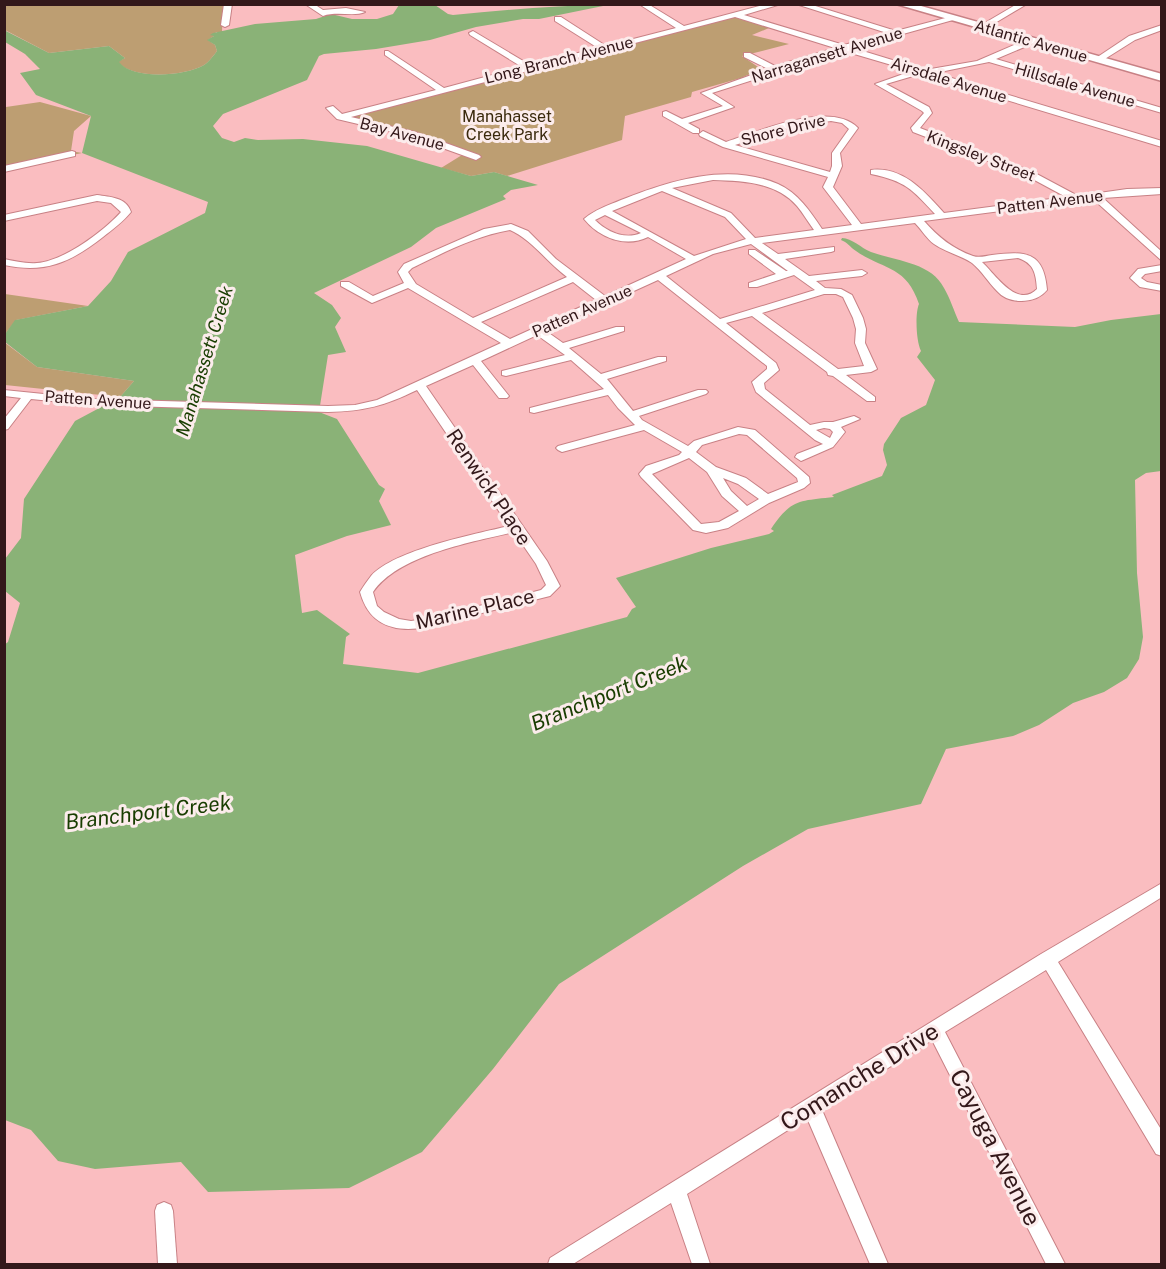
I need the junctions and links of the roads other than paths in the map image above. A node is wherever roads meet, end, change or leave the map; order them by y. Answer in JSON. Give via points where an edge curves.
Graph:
{"nodes":[{"id":1,"x":228,"y":4,"type":"edge"},
{"id":2,"x":308,"y":4,"type":"edge"},
{"id":3,"x":642,"y":4,"type":"edge"},
{"id":4,"x":778,"y":4,"type":"edge"},
{"id":5,"x":799,"y":4,"type":"edge"},
{"id":6,"x":901,"y":4,"type":"edge"},
{"id":7,"x":1024,"y":4,"type":"edge"},
{"id":8,"x":361,"y":12,"type":"dead end"},
{"id":9,"x":736,"y":15,"type":"junction"},
{"id":10,"x":950,"y":18,"type":"junction"},
{"id":11,"x":558,"y":19,"type":"dead end"},
{"id":12,"x":225,"y":25,"type":"dead end"},
{"id":13,"x":982,"y":27,"type":"junction"},
{"id":14,"x":1161,"y":27,"type":"edge"},
{"id":15,"x":682,"y":28,"type":"junction"},
{"id":16,"x":473,"y":33,"type":"dead end"},
{"id":17,"x":896,"y":33,"type":"junction"},
{"id":18,"x":1031,"y":41,"type":"junction"},
{"id":19,"x":604,"y":48,"type":"junction"},
{"id":20,"x":844,"y":48,"type":"junction"},
{"id":21,"x":388,"y":53,"type":"dead end"},
{"id":22,"x":747,"y":55,"type":"dead end"},
{"id":23,"x":988,"y":59,"type":"junction"},
{"id":24,"x":1097,"y":60,"type":"junction"},
{"id":25,"x":529,"y":68,"type":"junction"},
{"id":26,"x":774,"y":69,"type":"junction"},
{"id":27,"x":922,"y":72,"type":"junction"},
{"id":28,"x":1161,"y":78,"type":"edge"},
{"id":29,"x":442,"y":90,"type":"junction"},
{"id":30,"x":330,"y":108,"type":"dead end"},
{"id":31,"x":1161,"y":111,"type":"edge"},
{"id":32,"x":666,"y":114,"type":"dead end"},
{"id":33,"x":340,"y":117,"type":"junction"},
{"id":34,"x":682,"y":122,"type":"junction"},
{"id":35,"x":1161,"y":144,"type":"edge"},
{"id":36,"x":726,"y":145,"type":"junction"},
{"id":37,"x":72,"y":154,"type":"dead end"},
{"id":38,"x":476,"y":157,"type":"dead end"},
{"id":39,"x":4,"y":169,"type":"edge"},
{"id":40,"x":874,"y":172,"type":"dead end"},
{"id":41,"x":832,"y":175,"type":"junction"},
{"id":42,"x":663,"y":188,"type":"junction"},
{"id":43,"x":1161,"y":191,"type":"edge"},
{"id":44,"x":1095,"y":196,"type":"junction"},
{"id":45,"x":1077,"y":199,"type":"junction"},
{"id":46,"x":605,"y":211,"type":"junction"},
{"id":47,"x":6,"y":214,"type":"edge"},
{"id":48,"x":941,"y":215,"type":"junction"},
{"id":49,"x":917,"y":219,"type":"junction"},
{"id":50,"x":858,"y":226,"type":"junction"},
{"id":51,"x":819,"y":231,"type":"junction"},
{"id":52,"x":647,"y":234,"type":"junction"},
{"id":53,"x":752,"y":246,"type":"junction"},
{"id":54,"x":831,"y":249,"type":"dead end"},
{"id":55,"x":777,"y":256,"type":"junction"},
{"id":56,"x":1161,"y":258,"type":"edge"},
{"id":57,"x":694,"y":260,"type":"junction"},
{"id":58,"x":974,"y":260,"type":"junction"},
{"id":59,"x":4,"y":262,"type":"edge"},
{"id":60,"x":1161,"y":268,"type":"edge"},
{"id":61,"x":797,"y":272,"type":"junction"},
{"id":62,"x":862,"y":273,"type":"dead end"},
{"id":63,"x":784,"y":275,"type":"junction"},
{"id":64,"x":660,"y":276,"type":"junction"},
{"id":65,"x":573,"y":278,"type":"junction"},
{"id":66,"x":808,"y":279,"type":"junction"},
{"id":67,"x":407,"y":280,"type":"junction"},
{"id":68,"x":345,"y":284,"type":"dead end"},
{"id":69,"x":753,"y":285,"type":"dead end"},
{"id":70,"x":1161,"y":288,"type":"edge"},
{"id":71,"x":823,"y":291,"type":"junction"},
{"id":72,"x":604,"y":301,"type":"junction"},
{"id":73,"x":754,"y":312,"type":"junction"},
{"id":74,"x":472,"y":322,"type":"junction"},
{"id":75,"x":720,"y":322,"type":"junction"},
{"id":76,"x":620,"y":329,"type":"dead end"},
{"id":77,"x":538,"y":331,"type":"junction"},
{"id":78,"x":510,"y":344,"type":"junction"},
{"id":79,"x":561,"y":347,"type":"junction"},
{"id":80,"x":571,"y":357,"type":"junction"},
{"id":81,"x":662,"y":359,"type":"dead end"},
{"id":82,"x":475,"y":360,"type":"junction"},
{"id":83,"x":506,"y":373,"type":"dead end"},
{"id":84,"x":832,"y":373,"type":"junction"},
{"id":85,"x":598,"y":378,"type":"junction"},
{"id":86,"x":419,"y":385,"type":"junction"},
{"id":87,"x":611,"y":391,"type":"junction"},
{"id":88,"x":702,"y":392,"type":"dead end"},
{"id":89,"x":4,"y":393,"type":"edge"},
{"id":90,"x":28,"y":396,"type":"junction"},
{"id":91,"x":503,"y":396,"type":"dead end"},
{"id":92,"x":871,"y":399,"type":"dead end"},
{"id":93,"x":534,"y":410,"type":"dead end"},
{"id":94,"x":631,"y":415,"type":"junction"},
{"id":95,"x":854,"y":419,"type":"dead end"},
{"id":96,"x":646,"y":426,"type":"junction"},
{"id":97,"x":834,"y":426,"type":"junction"},
{"id":98,"x":4,"y":427,"type":"edge"},
{"id":99,"x":810,"y":428,"type":"junction"},
{"id":100,"x":829,"y":442,"type":"junction"},
{"id":101,"x":562,"y":448,"type":"dead end"},
{"id":102,"x":689,"y":452,"type":"junction"},
{"id":103,"x":801,"y":457,"type":"dead end"},
{"id":104,"x":712,"y":470,"type":"junction"},
{"id":105,"x":767,"y":499,"type":"junction"},
{"id":106,"x":746,"y":511,"type":"junction"},
{"id":107,"x":515,"y":528,"type":"junction"},
{"id":108,"x":551,"y":590,"type":"joint"},
{"id":109,"x":1159,"y":894,"type":"edge"},
{"id":110,"x":1047,"y":959,"type":"junction"},
{"id":111,"x":935,"y":1029,"type":"junction"},
{"id":112,"x":811,"y":1106,"type":"junction"},
{"id":113,"x":1161,"y":1148,"type":"edge"},
{"id":114,"x":676,"y":1189,"type":"junction"},
{"id":115,"x":164,"y":1211,"type":"dead end"},
{"id":116,"x":168,"y":1264,"type":"edge"},
{"id":117,"x":557,"y":1264,"type":"edge"},
{"id":118,"x":701,"y":1264,"type":"edge"},
{"id":119,"x":879,"y":1264,"type":"edge"},
{"id":120,"x":1056,"y":1264,"type":"edge"}],
"edges":[{"from":1,"to":12,"type":"street"},
{"from":2,"to":8,"type":"street","via":[[322,13]]},
{"from":3,"to":15,"type":"street"},
{"from":4,"to":9,"type":"street","name":"Long Branch Avenue"},
{"from":5,"to":17,"type":"street"},
{"from":6,"to":10,"type":"main road","name":"Atlantic Avenue"},
{"from":7,"to":13,"type":"street"},
{"from":9,"to":15,"type":"street","name":"Long Branch Avenue"},
{"from":9,"to":20,"type":"street","name":"Airsdale Avenue"},
{"from":10,"to":13,"type":"main road","name":"Atlantic Avenue"},
{"from":10,"to":17,"type":"street","name":"Narragansett Avenue"},
{"from":11,"to":19,"type":"street"},
{"from":13,"to":18,"type":"main road","name":"Atlantic Avenue"},
{"from":14,"to":24,"type":"street","via":[[1132,38]]},
{"from":15,"to":19,"type":"street","name":"Long Branch Avenue"},
{"from":16,"to":25,"type":"street"},
{"from":17,"to":20,"type":"street","name":"Narragansett Avenue"},
{"from":18,"to":23,"type":"street"},
{"from":18,"to":24,"type":"main road","name":"Atlantic Avenue"},
{"from":19,"to":25,"type":"street","name":"Long Branch Avenue"},
{"from":20,"to":26,"type":"street","name":"Narragansett Avenue"},
{"from":20,"to":27,"type":"street","name":"Airsdale Avenue"},
{"from":21,"to":29,"type":"street"},
{"from":22,"to":26,"type":"street"},
{"from":23,"to":27,"type":"street"},
{"from":23,"to":31,"type":"street","name":"Hillsdale Avenue"},
{"from":24,"to":28,"type":"main road","name":"Atlantic Avenue"},
{"from":25,"to":29,"type":"street","name":"Long Branch Avenue"},
{"from":26,"to":34,"type":"street","name":"Narragansett Avenue","via":[[705,93],[730,107]]},
{"from":27,"to":35,"type":"street","name":"Airsdale Avenue"},
{"from":27,"to":45,"type":"street","name":"Kingsley Street","via":[[879,84],[926,108],[928,113],[916,130],[1030,174]]},
{"from":29,"to":33,"type":"street","name":"Long Branch Avenue"},
{"from":30,"to":33,"type":"street","name":"Bay Avenue"},
{"from":32,"to":34,"type":"street","name":"Shore Drive"},
{"from":33,"to":38,"type":"street","name":"Bay Avenue","via":[[412,134]]},
{"from":34,"to":36,"type":"street","name":"Shore Drive"},
{"from":36,"to":41,"type":"street","name":"Shore Drive"},
{"from":36,"to":41,"type":"street","name":"Shore Drive","via":[[816,118],[841,119],[854,128],[836,153],[837,166]]},
{"from":37,"to":39,"type":"street"},
{"from":40,"to":48,"type":"street","via":[[894,174],[910,182]]},
{"from":41,"to":50,"type":"street","name":"Shore Drive","via":[[829,190]]},
{"from":42,"to":46,"type":"street","name":"Shore Drive"},
{"from":42,"to":51,"type":"street","name":"Shore Drive","via":[[724,176],[761,180],[781,188],[801,203]]},
{"from":42,"to":53,"type":"street","via":[[720,210],[735,220]]},
{"from":43,"to":44,"type":"street","name":"Patten Avenue"},
{"from":44,"to":45,"type":"street","name":"Patten Avenue"},
{"from":44,"to":56,"type":"street"},
{"from":45,"to":48,"type":"street","name":"Patten Avenue"},
{"from":46,"to":52,"type":"street"},
{"from":46,"to":52,"type":"street","via":[[590,221],[624,239]]},
{"from":47,"to":59,"type":"street","via":[[102,198],[119,202],[126,212],[60,262],[28,267]]},
{"from":48,"to":49,"type":"street","name":"Patten Avenue"},
{"from":49,"to":50,"type":"street","name":"Patten Avenue"},
{"from":49,"to":58,"type":"street","via":[[936,241]]},
{"from":50,"to":51,"type":"street","name":"Patten Avenue"},
{"from":51,"to":53,"type":"street","name":"Patten Avenue"},
{"from":52,"to":57,"type":"street"},
{"from":53,"to":55,"type":"street"},
{"from":53,"to":57,"type":"street","name":"Patten Avenue","via":[[727,246]]},
{"from":53,"to":63,"type":"street"},
{"from":54,"to":55,"type":"street"},
{"from":55,"to":61,"type":"street"},
{"from":57,"to":64,"type":"street","name":"Patten Avenue"},
{"from":58,"to":58,"type":"street","via":[[1010,295],[1028,298],[1042,290],[1040,268],[1029,258],[1014,255]]},
{"from":60,"to":70,"type":"street","via":[[1142,271],[1135,278],[1144,285]]},
{"from":61,"to":63,"type":"street"},
{"from":61,"to":66,"type":"street"},
{"from":62,"to":66,"type":"street"},
{"from":63,"to":69,"type":"street"},
{"from":64,"to":72,"type":"street","name":"Patten Avenue"},
{"from":64,"to":75,"type":"street"},
{"from":65,"to":67,"type":"street","via":[[525,233],[511,227],[487,231],[408,266],[403,272]]},
{"from":65,"to":72,"type":"street"},
{"from":65,"to":74,"type":"street"},
{"from":66,"to":71,"type":"street"},
{"from":67,"to":68,"type":"street","via":[[372,300]]},
{"from":67,"to":74,"type":"street"},
{"from":71,"to":73,"type":"street"},
{"from":71,"to":84,"type":"street","via":[[847,295],[858,318],[860,343],[871,367]]},
{"from":72,"to":77,"type":"street","name":"Patten Avenue"},
{"from":73,"to":75,"type":"street"},
{"from":73,"to":84,"type":"street"},
{"from":74,"to":78,"type":"street"},
{"from":75,"to":99,"type":"street","via":[[772,365],[773,370],[759,378],[758,386]]},
{"from":76,"to":79,"type":"street"},
{"from":77,"to":78,"type":"street","name":"Patten Avenue"},
{"from":77,"to":79,"type":"street"},
{"from":78,"to":82,"type":"street","name":"Patten Avenue"},
{"from":79,"to":80,"type":"street"},
{"from":80,"to":83,"type":"street"},
{"from":80,"to":85,"type":"street"},
{"from":81,"to":85,"type":"street"},
{"from":82,"to":86,"type":"street","name":"Patten Avenue"},
{"from":82,"to":91,"type":"street"},
{"from":84,"to":92,"type":"street"},
{"from":85,"to":87,"type":"street"},
{"from":86,"to":90,"type":"street","name":"Patten Avenue","via":[[376,404],[328,409],[93,402]]},
{"from":86,"to":107,"type":"street","name":"Renwick Place"},
{"from":87,"to":93,"type":"street"},
{"from":87,"to":94,"type":"street"},
{"from":88,"to":94,"type":"street"},
{"from":89,"to":90,"type":"street","name":"Patten Avenue"},
{"from":90,"to":98,"type":"street"},
{"from":94,"to":96,"type":"street"},
{"from":95,"to":97,"type":"street"},
{"from":96,"to":101,"type":"street"},
{"from":96,"to":102,"type":"street"},
{"from":97,"to":99,"type":"street"},
{"from":97,"to":100,"type":"street","via":[[838,437]]},
{"from":99,"to":100,"type":"street"},
{"from":100,"to":103,"type":"street","via":[[822,450]]},
{"from":102,"to":104,"type":"street"},
{"from":102,"to":105,"type":"street","via":[[698,443],[722,435],[738,430],[751,432],[805,480],[802,485]]},
{"from":102,"to":106,"type":"street","via":[[683,458],[650,469],[646,476],[702,529],[724,524]]},
{"from":104,"to":105,"type":"street","via":[[742,481]]},
{"from":104,"to":106,"type":"street","via":[[726,494]]},
{"from":105,"to":106,"type":"street"},
{"from":107,"to":108,"type":"street","name":"Renwick Place","via":[[553,582]]},
{"from":107,"to":108,"type":"street","name":"Marine Place","via":[[436,549],[385,570],[369,584],[368,603],[386,619],[414,625]]},
{"from":109,"to":110,"type":"street","name":"Comanche Drive"},
{"from":110,"to":111,"type":"street","name":"Comanche Drive"},
{"from":110,"to":113,"type":"street"},
{"from":111,"to":112,"type":"street","name":"Comanche Drive"},
{"from":111,"to":120,"type":"street","name":"Cayuga Avenue"},
{"from":112,"to":114,"type":"street","name":"Comanche Drive"},
{"from":112,"to":119,"type":"street"},
{"from":114,"to":117,"type":"street","name":"Comanche Drive"},
{"from":114,"to":118,"type":"street"},
{"from":115,"to":116,"type":"street"}]}
